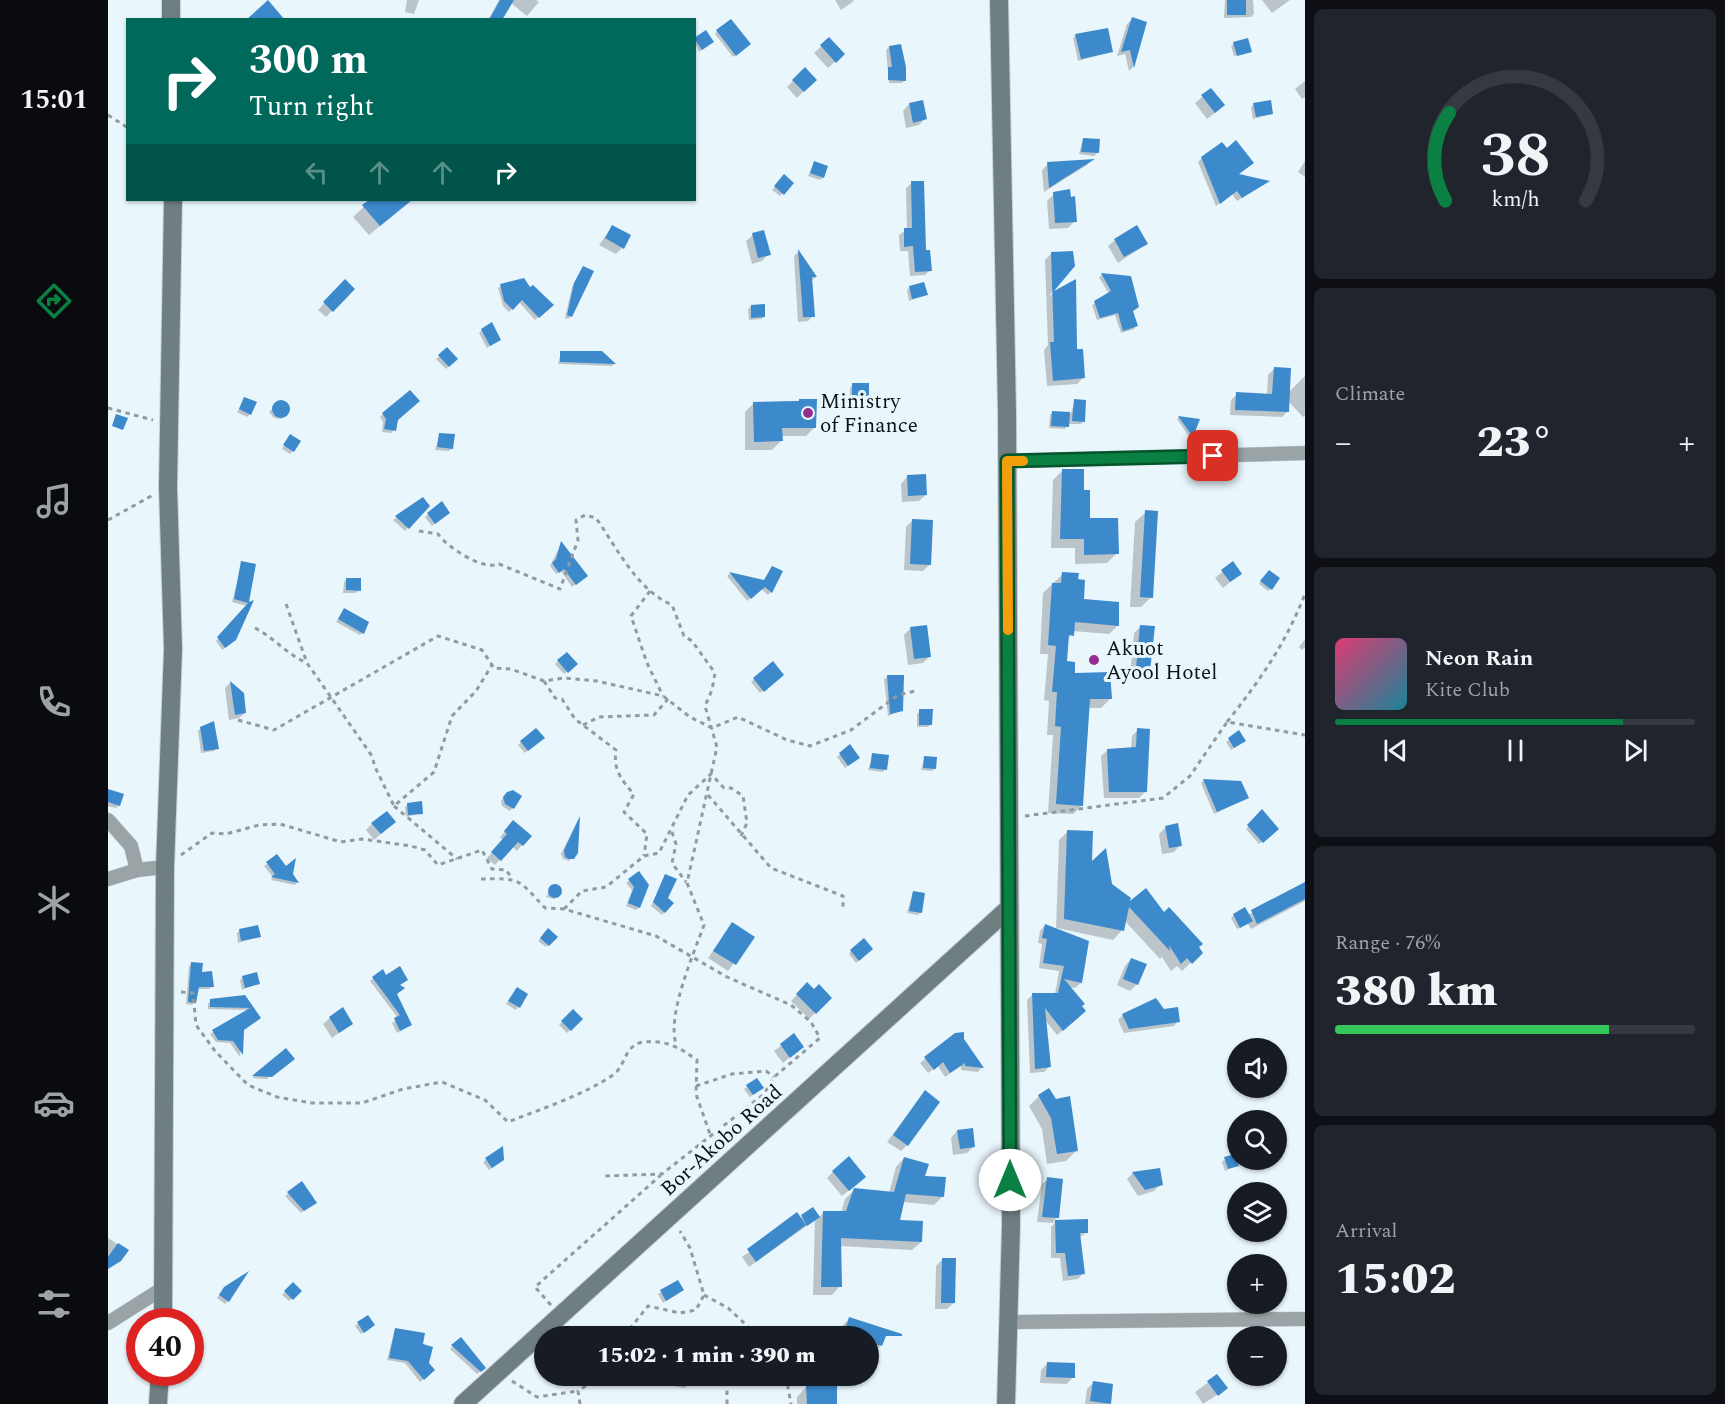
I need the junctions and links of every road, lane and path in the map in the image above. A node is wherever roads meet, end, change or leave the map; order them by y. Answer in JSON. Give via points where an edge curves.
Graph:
{"nodes":[{"id":1,"x":171,"y":0,"type":"edge"},
{"id":2,"x":999,"y":0,"type":"edge"},
{"id":3,"x":171,"y":18,"type":"edge"},
{"id":4,"x":108,"y":115,"type":"edge"},
{"id":5,"x":126,"y":127,"type":"edge"},
{"id":6,"x":173,"y":201,"type":"edge"},
{"id":7,"x":108,"y":408,"type":"edge"},
{"id":8,"x":169,"y":424,"type":"junction"},
{"id":9,"x":1305,"y":453,"type":"edge"},
{"id":10,"x":1007,"y":461,"type":"junction"},
{"id":11,"x":168,"y":488,"type":"junction"},
{"id":12,"x":108,"y":520,"type":"edge"},
{"id":13,"x":419,"y":531,"type":"dead end"},
{"id":14,"x":651,"y":591,"type":"junction"},
{"id":15,"x":1305,"y":594,"type":"edge"},
{"id":16,"x":286,"y":604,"type":"dead end"},
{"id":17,"x":255,"y":628,"type":"dead end"},
{"id":18,"x":307,"y":663,"type":"junction"},
{"id":19,"x":492,"y":664,"type":"junction"},
{"id":20,"x":544,"y":681,"type":"junction"},
{"id":21,"x":915,"y":691,"type":"dead end"},
{"id":22,"x":663,"y":696,"type":"junction"},
{"id":23,"x":330,"y":697,"type":"junction"},
{"id":24,"x":668,"y":699,"type":"junction"},
{"id":25,"x":238,"y":720,"type":"dead end"},
{"id":26,"x":1227,"y":722,"type":"junction"},
{"id":27,"x":583,"y":725,"type":"junction"},
{"id":28,"x":712,"y":728,"type":"junction"},
{"id":29,"x":1305,"y":735,"type":"edge"},
{"id":30,"x":711,"y":774,"type":"junction"},
{"id":31,"x":708,"y":795,"type":"junction"},
{"id":32,"x":394,"y":806,"type":"junction"},
{"id":33,"x":1008,"y":818,"type":"junction"},
{"id":34,"x":108,"y":820,"type":"edge"},
{"id":35,"x":672,"y":832,"type":"junction"},
{"id":36,"x":741,"y":836,"type":"junction"},
{"id":37,"x":644,"y":856,"type":"junction"},
{"id":38,"x":456,"y":859,"type":"junction"},
{"id":39,"x":165,"y":867,"type":"junction"},
{"id":40,"x":137,"y":870,"type":"junction"},
{"id":41,"x":512,"y":878,"type":"junction"},
{"id":42,"x":108,"y":879,"type":"edge"},
{"id":43,"x":481,"y":879,"type":"dead end"},
{"id":44,"x":687,"y":883,"type":"junction"},
{"id":45,"x":843,"y":908,"type":"dead end"},
{"id":46,"x":564,"y":909,"type":"junction"},
{"id":47,"x":1008,"y":909,"type":"junction"},
{"id":48,"x":693,"y":956,"type":"junction"},
{"id":49,"x":164,"y":993,"type":"junction"},
{"id":50,"x":676,"y":1044,"type":"junction"},
{"id":51,"x":774,"y":1077,"type":"junction"},
{"id":52,"x":696,"y":1086,"type":"junction"},
{"id":53,"x":711,"y":1137,"type":"junction"},
{"id":54,"x":662,"y":1174,"type":"junction"},
{"id":55,"x":604,"y":1176,"type":"dead end"},
{"id":56,"x":670,"y":1216,"type":"junction"},
{"id":57,"x":165,"y":1287,"type":"junction"},
{"id":58,"x":704,"y":1294,"type":"junction"},
{"id":59,"x":164,"y":1308,"type":"edge"},
{"id":60,"x":561,"y":1316,"type":"junction"},
{"id":61,"x":1305,"y":1319,"type":"edge"},
{"id":62,"x":1010,"y":1322,"type":"junction"},
{"id":63,"x":108,"y":1323,"type":"edge"},
{"id":64,"x":632,"y":1326,"type":"edge"},
{"id":65,"x":747,"y":1326,"type":"edge"},
{"id":66,"x":498,"y":1372,"type":"junction"},
{"id":67,"x":159,"y":1386,"type":"edge"},
{"id":68,"x":585,"y":1386,"type":"edge"},
{"id":69,"x":727,"y":1386,"type":"dead end"},
{"id":70,"x":788,"y":1386,"type":"edge"},
{"id":71,"x":578,"y":1390,"type":"junction"},
{"id":72,"x":158,"y":1404,"type":"edge"},
{"id":73,"x":463,"y":1404,"type":"edge"},
{"id":74,"x":580,"y":1404,"type":"edge"},
{"id":75,"x":727,"y":1404,"type":"edge"},
{"id":76,"x":791,"y":1404,"type":"edge"},
{"id":77,"x":1006,"y":1404,"type":"edge"}],
"edges":[{"from":1,"to":3,"type":"street"},
{"from":2,"to":10,"type":"street"},
{"from":4,"to":5,"type":"path"},
{"from":6,"to":8,"type":"street"},
{"from":7,"to":8,"type":"path"},
{"from":8,"to":11,"type":"street"},
{"from":9,"to":10,"type":"street"},
{"from":10,"to":33,"type":"street"},
{"from":11,"to":12,"type":"path"},
{"from":11,"to":39,"type":"street","via":[[173,649]]},
{"from":13,"to":14,"type":"path","via":[[438,534],[472,560],[499,564],[560,589],[578,540],[576,520],[585,515],[596,518]]},
{"from":14,"to":22,"type":"path","via":[[631,616]]},
{"from":14,"to":28,"type":"path","via":[[657,599],[672,605],[684,636],[715,673],[705,706]]},
{"from":15,"to":26,"type":"path","via":[[1265,675]]},
{"from":16,"to":18,"type":"path"},
{"from":17,"to":18,"type":"path"},
{"from":18,"to":23,"type":"path"},
{"from":19,"to":20,"type":"path","via":[[494,668],[511,669]]},
{"from":19,"to":23,"type":"path","via":[[482,650],[438,636]]},
{"from":19,"to":32,"type":"path","via":[[476,691],[452,716],[434,772]]},
{"from":20,"to":22,"type":"path","via":[[597,681]]},
{"from":20,"to":27,"type":"path","via":[[555,698],[562,699]]},
{"from":21,"to":28,"type":"path","via":[[898,695],[851,730],[810,746],[786,740],[738,717]]},
{"from":22,"to":24,"type":"path"},
{"from":23,"to":25,"type":"path","via":[[274,730]]},
{"from":23,"to":32,"type":"path","via":[[372,756]]},
{"from":24,"to":27,"type":"path","via":[[654,715],[598,717]]},
{"from":24,"to":28,"type":"path"},
{"from":26,"to":29,"type":"path"},
{"from":26,"to":33,"type":"path","via":[[1190,776],[1163,798]]},
{"from":27,"to":37,"type":"path","via":[[616,750],[614,764],[634,794],[624,812],[647,834]]},
{"from":28,"to":30,"type":"path","via":[[717,747]]},
{"from":30,"to":31,"type":"path"},
{"from":30,"to":35,"type":"path","via":[[688,795]]},
{"from":30,"to":36,"type":"path","via":[[724,788],[743,796],[747,823]]},
{"from":31,"to":36,"type":"path"},
{"from":31,"to":44,"type":"path"},
{"from":32,"to":38,"type":"path"},
{"from":33,"to":47,"type":"street"},
{"from":34,"to":40,"type":"street","via":[[132,846]]},
{"from":35,"to":37,"type":"path","via":[[659,853]]},
{"from":35,"to":44,"type":"path","via":[[676,844],[672,863]]},
{"from":36,"to":45,"type":"path","via":[[771,868],[843,896]]},
{"from":37,"to":46,"type":"path","via":[[606,886],[582,891]]},
{"from":38,"to":39,"type":"path","via":[[438,865],[425,850],[411,846],[362,839],[341,842],[273,824],[226,834],[212,833]]},
{"from":38,"to":41,"type":"path","via":[[482,850],[492,869],[506,870]]},
{"from":39,"to":40,"type":"street"},
{"from":39,"to":49,"type":"street"},
{"from":40,"to":42,"type":"street"},
{"from":41,"to":43,"type":"path"},
{"from":41,"to":46,"type":"path","via":[[544,908]]},
{"from":44,"to":48,"type":"path","via":[[704,926]]},
{"from":46,"to":48,"type":"path","via":[[656,936]]},
{"from":47,"to":56,"type":"street","name":"Bor-Akobo Road"},
{"from":47,"to":62,"type":"street"},
{"from":48,"to":50,"type":"path","via":[[672,1032]]},
{"from":48,"to":51,"type":"path","via":[[791,1005],[811,1022],[820,1038]]},
{"from":49,"to":50,"type":"path","via":[[193,993],[196,1025],[248,1085],[277,1097],[312,1103],[362,1103],[403,1089],[442,1082],[485,1100],[508,1122],[582,1092],[616,1073],[630,1048],[641,1042]]},
{"from":49,"to":57,"type":"street"},
{"from":50,"to":52,"type":"path","via":[[697,1060]]},
{"from":51,"to":52,"type":"path","via":[[766,1071],[732,1074]]},
{"from":51,"to":53,"type":"path","via":[[764,1094]]},
{"from":52,"to":53,"type":"path"},
{"from":53,"to":54,"type":"path"},
{"from":54,"to":55,"type":"path"},
{"from":54,"to":60,"type":"path","via":[[536,1287]]},
{"from":56,"to":58,"type":"path","via":[[690,1248]]},
{"from":56,"to":60,"type":"street","name":"Bor-Akobo Road"},
{"from":57,"to":59,"type":"street"},
{"from":57,"to":63,"type":"street"},
{"from":58,"to":64,"type":"path","via":[[696,1310],[680,1313],[648,1306]]},
{"from":58,"to":65,"type":"path","via":[[728,1308]]},
{"from":60,"to":66,"type":"street","name":"Bor-Akobo Road"},
{"from":61,"to":62,"type":"street"},
{"from":62,"to":77,"type":"street"},
{"from":66,"to":71,"type":"path","via":[[537,1397]]},
{"from":66,"to":73,"type":"street","name":"Bor-Akobo Road"},
{"from":67,"to":72,"type":"street"},
{"from":68,"to":71,"type":"path"},
{"from":69,"to":75,"type":"path"},
{"from":70,"to":76,"type":"path"},
{"from":71,"to":74,"type":"path"}]}
